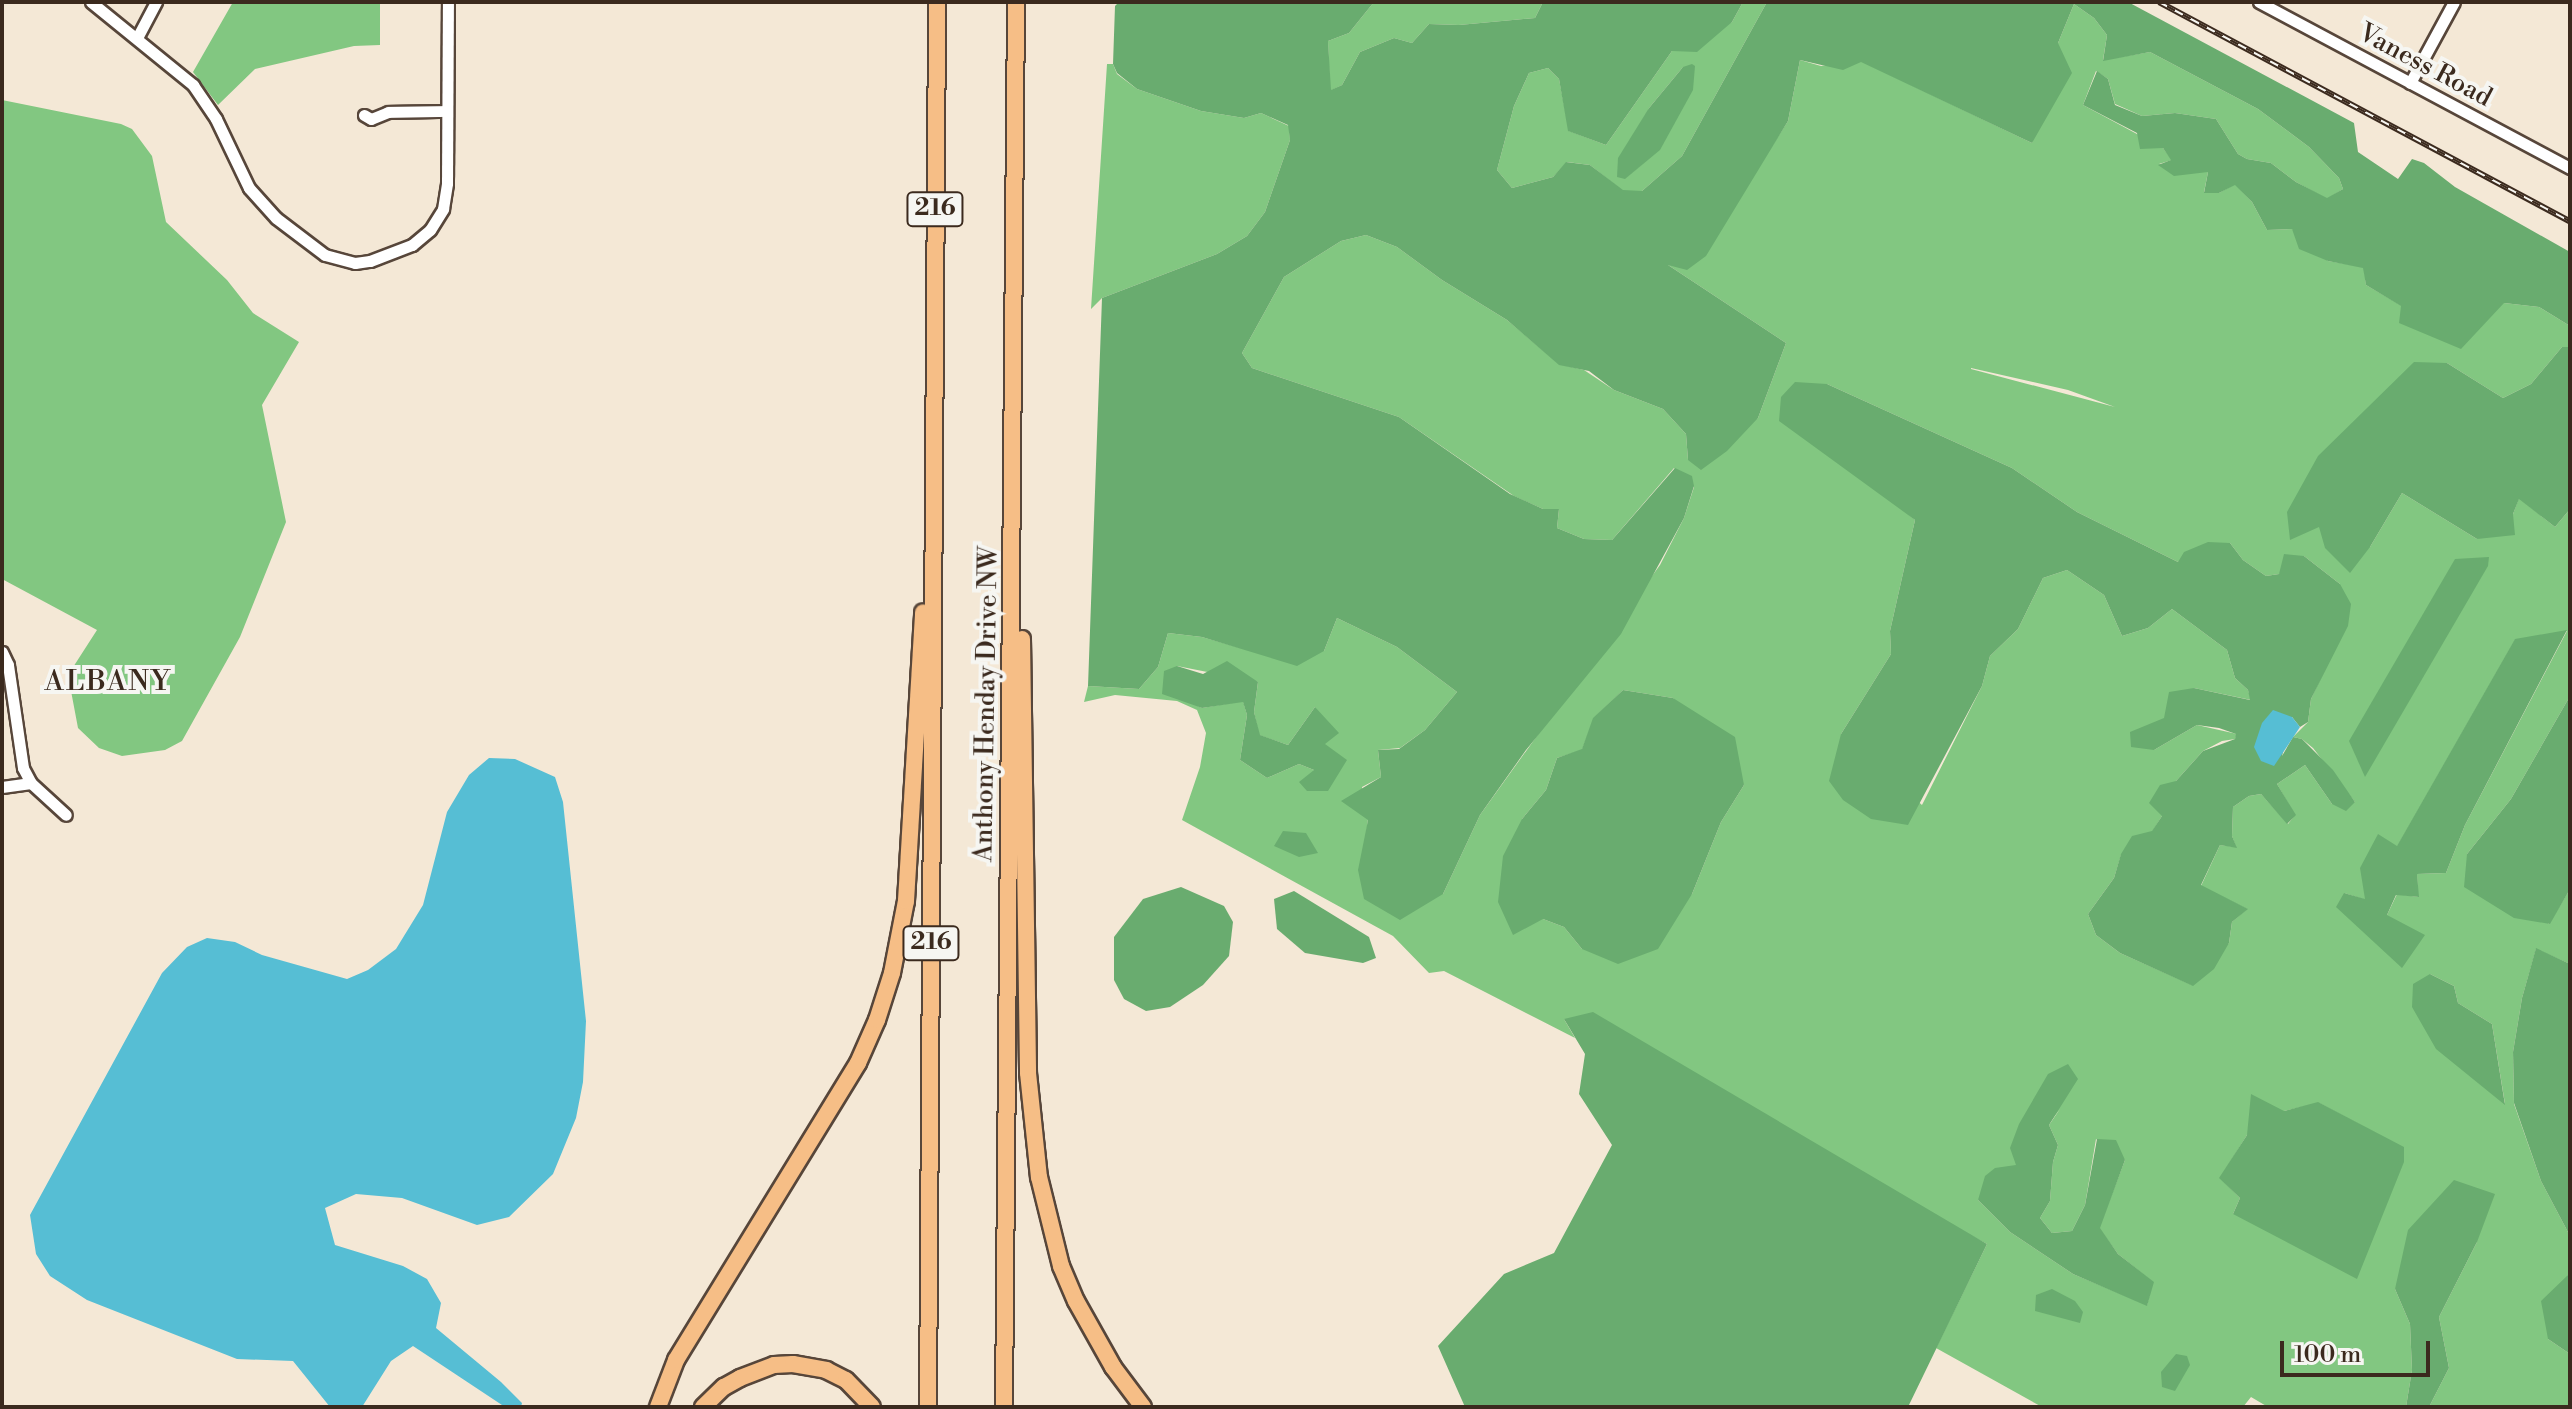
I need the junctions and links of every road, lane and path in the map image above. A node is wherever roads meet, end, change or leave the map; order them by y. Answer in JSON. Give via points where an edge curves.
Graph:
{"nodes":[{"id":1,"x":91,"y":2,"type":"edge"},
{"id":2,"x":156,"y":2,"type":"edge"},
{"id":3,"x":448,"y":2,"type":"edge"},
{"id":4,"x":937,"y":2,"type":"edge"},
{"id":5,"x":1016,"y":2,"type":"edge"},
{"id":6,"x":2259,"y":2,"type":"edge"},
{"id":7,"x":2454,"y":2,"type":"edge"},
{"id":8,"x":137,"y":38,"type":"junction"},
{"id":9,"x":2410,"y":83,"type":"junction"},
{"id":10,"x":447,"y":111,"type":"junction"},
{"id":11,"x":364,"y":115,"type":"dead end"},
{"id":12,"x":2570,"y":168,"type":"edge"},
{"id":13,"x":934,"y":480,"type":"junction"},
{"id":14,"x":1013,"y":503,"type":"junction"},
{"id":15,"x":2,"y":652,"type":"edge"},
{"id":16,"x":31,"y":783,"type":"junction"},
{"id":17,"x":2,"y":787,"type":"edge"},
{"id":18,"x":66,"y":815,"type":"dead end"},
{"id":19,"x":658,"y":1407,"type":"edge"},
{"id":20,"x":703,"y":1407,"type":"edge"},
{"id":21,"x":872,"y":1407,"type":"edge"},
{"id":22,"x":928,"y":1407,"type":"edge"},
{"id":23,"x":1006,"y":1407,"type":"edge"},
{"id":24,"x":1143,"y":1407,"type":"edge"}],
"edges":[{"from":1,"to":8,"type":"street"},
{"from":2,"to":8,"type":"street"},
{"from":3,"to":10,"type":"street"},
{"from":4,"to":13,"type":"highway","name":"Anthony Henday Drive NW","number":"216"},
{"from":5,"to":14,"type":"highway","name":"Anthony Henday Drive NW"},
{"from":6,"to":9,"type":"street","name":"Vaness Road"},
{"from":7,"to":9,"type":"street"},
{"from":8,"to":10,"type":"street","via":[[201,96],[241,175],[266,208],[317,250],[340,260],[370,261],[412,245],[430,230],[445,197]]},
{"from":9,"to":12,"type":"street","name":"Vaness Road"},
{"from":10,"to":11,"type":"street","via":[[388,112],[371,119]]},
{"from":13,"to":19,"type":"highway","via":[[906,901],[892,973],[858,1063],[718,1287],[676,1360]]},
{"from":13,"to":22,"type":"highway","name":"Anthony Henday Drive NW","number":"216"},
{"from":14,"to":23,"type":"highway","name":"Anthony Henday Drive NW"},
{"from":14,"to":24,"type":"highway","via":[[1022,579],[1028,1073],[1039,1177],[1061,1266],[1076,1301]]},
{"from":15,"to":16,"type":"street","via":[[20,758]]},
{"from":16,"to":17,"type":"street"},
{"from":16,"to":18,"type":"street"},
{"from":20,"to":21,"type":"highway","via":[[740,1378],[793,1364],[846,1380]]}]}
